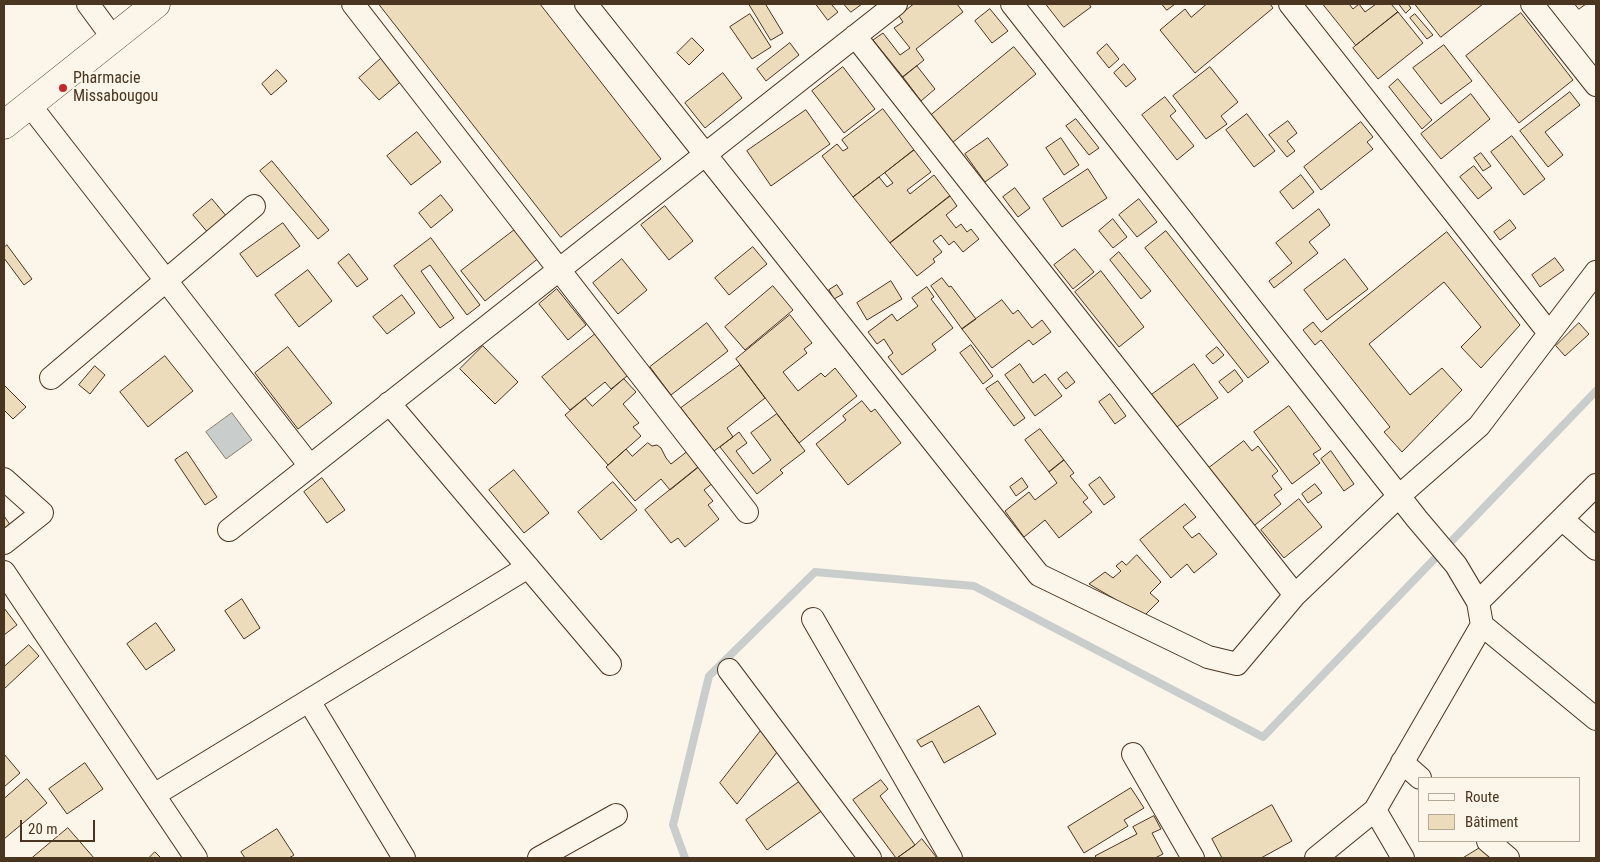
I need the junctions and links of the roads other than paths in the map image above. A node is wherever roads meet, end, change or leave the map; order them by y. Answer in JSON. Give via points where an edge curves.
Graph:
{"nodes":[{"id":1,"x":88,"y":4,"type":"edge"},
{"id":2,"x":156,"y":4,"type":"edge"},
{"id":3,"x":354,"y":4,"type":"edge"},
{"id":4,"x":896,"y":4,"type":"edge"},
{"id":5,"x":1012,"y":4,"type":"edge"},
{"id":6,"x":1290,"y":4,"type":"edge"},
{"id":7,"x":1532,"y":4,"type":"edge"},
{"id":8,"x":594,"y":6,"type":"edge"},
{"id":9,"x":855,"y":36,"type":"junction"},
{"id":10,"x":113,"y":38,"type":"junction"},
{"id":11,"x":1596,"y":86,"type":"edge"},
{"id":12,"x":29,"y":104,"type":"junction"},
{"id":13,"x":4,"y":125,"type":"edge"},
{"id":14,"x":705,"y":154,"type":"junction"},
{"id":15,"x":254,"y":206,"type":"dead end"},
{"id":16,"x":559,"y":270,"type":"junction"},
{"id":17,"x":1596,"y":272,"type":"edge"},
{"id":18,"x":166,"y":280,"type":"junction"},
{"id":19,"x":1549,"y":333,"type":"junction"},
{"id":20,"x":51,"y":378,"type":"dead end"},
{"id":21,"x":389,"y":403,"type":"junction"},
{"id":22,"x":310,"y":466,"type":"junction"},
{"id":23,"x":4,"y":479,"type":"edge"},
{"id":24,"x":1596,"y":485,"type":"edge"},
{"id":25,"x":1399,"y":496,"type":"junction"},
{"id":26,"x":747,"y":512,"type":"dead end"},
{"id":27,"x":1562,"y":519,"type":"junction"},
{"id":28,"x":229,"y":530,"type":"dead end"},
{"id":29,"x":4,"y":543,"type":"edge"},
{"id":30,"x":1596,"y":549,"type":"edge"},
{"id":31,"x":528,"y":567,"type":"junction"},
{"id":32,"x":4,"y":572,"type":"edge"},
{"id":33,"x":1295,"y":596,"type":"junction"},
{"id":34,"x":1478,"y":602,"type":"junction"},
{"id":35,"x":813,"y":618,"type":"dead end"},
{"id":36,"x":1482,"y":625,"type":"junction"},
{"id":37,"x":610,"y":664,"type":"dead end"},
{"id":38,"x":729,"y":670,"type":"dead end"},
{"id":39,"x":309,"y":701,"type":"junction"},
{"id":40,"x":1596,"y":719,"type":"edge"},
{"id":41,"x":1133,"y":754,"type":"dead end"},
{"id":42,"x":1402,"y":762,"type":"junction"},
{"id":43,"x":1419,"y":777,"type":"edge"},
{"id":44,"x":154,"y":796,"type":"junction"},
{"id":45,"x":1375,"y":810,"type":"junction"},
{"id":46,"x":616,"y":815,"type":"dead end"},
{"id":47,"x":1489,"y":842,"type":"edge"},
{"id":48,"x":196,"y":858,"type":"edge"},
{"id":49,"x":404,"y":858,"type":"edge"},
{"id":50,"x":539,"y":858,"type":"edge"},
{"id":51,"x":870,"y":858,"type":"edge"},
{"id":52,"x":951,"y":858,"type":"edge"},
{"id":53,"x":1192,"y":858,"type":"edge"},
{"id":54,"x":1316,"y":858,"type":"edge"},
{"id":55,"x":1403,"y":858,"type":"edge"},
{"id":56,"x":1508,"y":858,"type":"edge"}],
"edges":[{"from":1,"to":10,"type":"street"},
{"from":2,"to":10,"type":"main road"},
{"from":3,"to":16,"type":"street"},
{"from":4,"to":9,"type":"street"},
{"from":5,"to":25,"type":"street"},
{"from":6,"to":19,"type":"street"},
{"from":7,"to":11,"type":"street"},
{"from":8,"to":14,"type":"street"},
{"from":9,"to":14,"type":"street"},
{"from":9,"to":33,"type":"street"},
{"from":10,"to":12,"type":"main road"},
{"from":12,"to":13,"type":"main road"},
{"from":12,"to":18,"type":"street"},
{"from":14,"to":16,"type":"street"},
{"from":14,"to":33,"type":"street","via":[[1039,575],[1208,657],[1237,664]]},
{"from":15,"to":18,"type":"street"},
{"from":16,"to":21,"type":"street"},
{"from":16,"to":26,"type":"street"},
{"from":17,"to":19,"type":"street"},
{"from":18,"to":20,"type":"street"},
{"from":18,"to":22,"type":"street"},
{"from":19,"to":25,"type":"street","via":[[1479,426]]},
{"from":21,"to":22,"type":"street"},
{"from":21,"to":31,"type":"street"},
{"from":22,"to":28,"type":"street"},
{"from":23,"to":29,"type":"street","via":[[42,512]]},
{"from":24,"to":27,"type":"street"},
{"from":25,"to":33,"type":"street"},
{"from":25,"to":34,"type":"street","via":[[1456,565]]},
{"from":27,"to":30,"type":"street"},
{"from":27,"to":34,"type":"street"},
{"from":31,"to":37,"type":"street"},
{"from":31,"to":39,"type":"street"},
{"from":32,"to":44,"type":"street"},
{"from":34,"to":36,"type":"street"},
{"from":35,"to":52,"type":"street"},
{"from":36,"to":40,"type":"street"},
{"from":36,"to":42,"type":"street"},
{"from":38,"to":51,"type":"street"},
{"from":39,"to":44,"type":"street"},
{"from":39,"to":49,"type":"street"},
{"from":41,"to":53,"type":"street"},
{"from":42,"to":43,"type":"street"},
{"from":42,"to":45,"type":"street"},
{"from":44,"to":48,"type":"street"},
{"from":45,"to":54,"type":"street"},
{"from":45,"to":55,"type":"street"},
{"from":46,"to":50,"type":"street"},
{"from":47,"to":56,"type":"street"}]}
